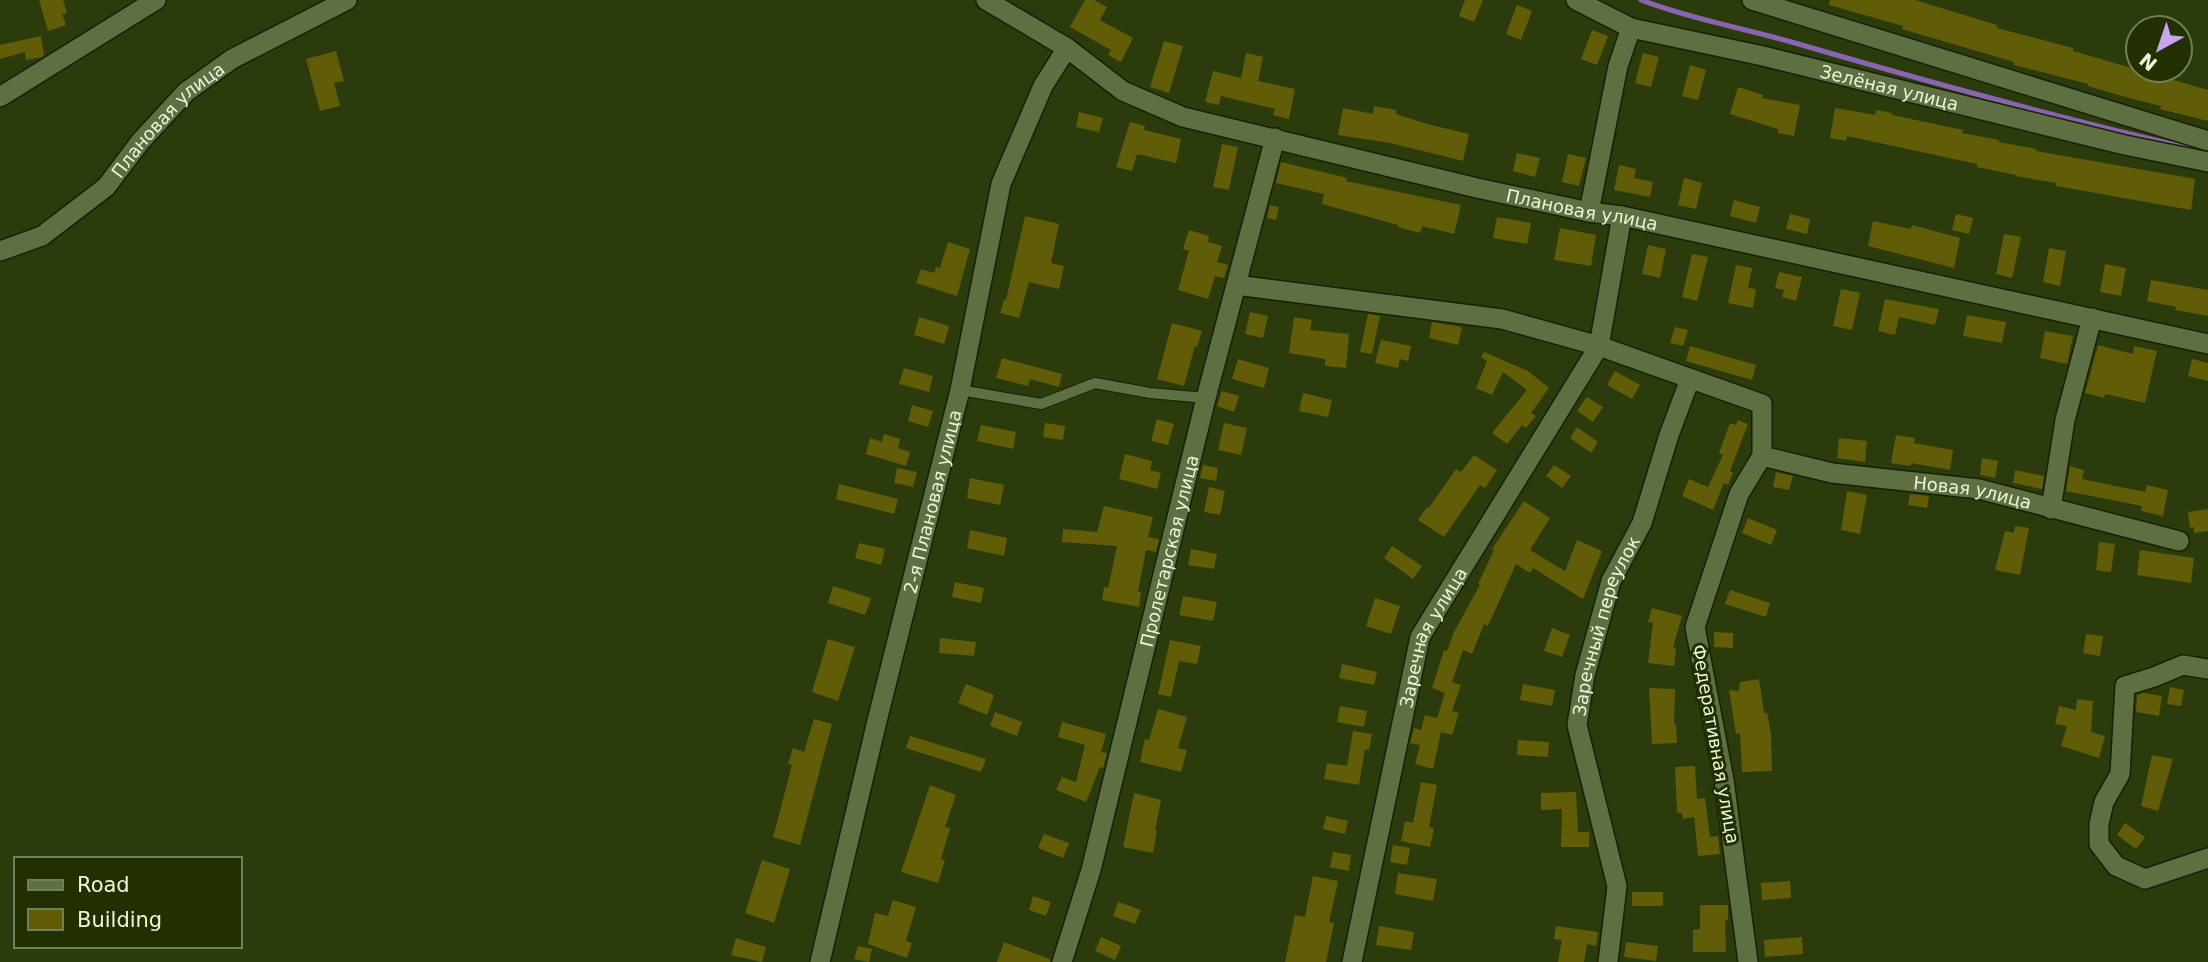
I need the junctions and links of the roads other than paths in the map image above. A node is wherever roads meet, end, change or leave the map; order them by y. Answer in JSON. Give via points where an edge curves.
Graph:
{"nodes":[{"id":1,"x":156,"y":0,"type":"edge"},
{"id":2,"x":346,"y":0,"type":"edge"},
{"id":3,"x":986,"y":0,"type":"edge"},
{"id":4,"x":1576,"y":0,"type":"edge"},
{"id":5,"x":1752,"y":0,"type":"edge"},
{"id":6,"x":1630,"y":28,"type":"junction"},
{"id":7,"x":1067,"y":48,"type":"junction"},
{"id":8,"x":0,"y":97,"type":"edge"},
{"id":9,"x":1276,"y":138,"type":"junction"},
{"id":10,"x":2208,"y":141,"type":"edge"},
{"id":11,"x":2208,"y":162,"type":"edge"},
{"id":12,"x":1590,"y":212,"type":"junction"},
{"id":13,"x":1622,"y":216,"type":"junction"},
{"id":14,"x":0,"y":251,"type":"edge"},
{"id":15,"x":1236,"y":285,"type":"junction"},
{"id":16,"x":2092,"y":318,"type":"junction"},
{"id":17,"x":2208,"y":344,"type":"edge"},
{"id":18,"x":1599,"y":346,"type":"junction"},
{"id":19,"x":1690,"y":379,"type":"junction"},
{"id":20,"x":960,"y":390,"type":"junction"},
{"id":21,"x":1206,"y":398,"type":"junction"},
{"id":22,"x":1762,"y":456,"type":"junction"},
{"id":23,"x":2051,"y":509,"type":"junction"},
{"id":24,"x":2179,"y":541,"type":"dead end"},
{"id":25,"x":2208,"y":669,"type":"edge"},
{"id":26,"x":2208,"y":858,"type":"edge"},
{"id":27,"x":820,"y":962,"type":"edge"},
{"id":28,"x":1062,"y":962,"type":"edge"},
{"id":29,"x":1352,"y":962,"type":"edge"},
{"id":30,"x":1608,"y":962,"type":"edge"},
{"id":31,"x":1748,"y":962,"type":"edge"}],
"edges":[{"from":1,"to":8,"type":"street"},
{"from":2,"to":14,"type":"street","name":"Плановая улица","via":[[223,65],[186,92],[139,142],[106,187],[42,236]]},
{"from":3,"to":7,"type":"street","name":"Плановая улица"},
{"from":4,"to":6,"type":"street","name":"Зелёная улица"},
{"from":5,"to":10,"type":"street"},
{"from":6,"to":11,"type":"street","name":"Зелёная улица"},
{"from":6,"to":12,"type":"street","via":[[1618,66]]},
{"from":7,"to":9,"type":"street","name":"Плановая улица","via":[[1123,91],[1183,117]]},
{"from":7,"to":20,"type":"street","name":"2-я Плановая улица","via":[[1043,86],[1001,184]]},
{"from":9,"to":12,"type":"street","name":"Плановая улица"},
{"from":9,"to":15,"type":"street","name":"Пролетарская улица"},
{"from":12,"to":13,"type":"street","name":"Плановая улица"},
{"from":13,"to":16,"type":"street","name":"Плановая улица"},
{"from":13,"to":18,"type":"street","name":"Заречная улица"},
{"from":15,"to":18,"type":"street","via":[[1502,319]]},
{"from":15,"to":21,"type":"street","name":"Пролетарская улица"},
{"from":16,"to":17,"type":"street","name":"Плановая улица"},
{"from":16,"to":23,"type":"street","via":[[2065,420]]},
{"from":18,"to":19,"type":"street"},
{"from":18,"to":29,"type":"street","name":"Заречная улица","via":[[1420,637]]},
{"from":19,"to":22,"type":"street","via":[[1762,404]]},
{"from":19,"to":30,"type":"street","name":"Заречный переулок","via":[[1642,523],[1611,581],[1585,675],[1577,725],[1617,886]]},
{"from":20,"to":21,"type":"lane","via":[[1041,404],[1095,383]]},
{"from":20,"to":27,"type":"street","name":"2-я Плановая улица"},
{"from":21,"to":28,"type":"street","name":"Пролетарская улица","via":[[1091,870]]},
{"from":22,"to":23,"type":"street","name":"Новая улица","via":[[1832,473],[1979,489]]},
{"from":22,"to":31,"type":"street","name":"Федеративная улица","via":[[1739,494],[1695,627],[1724,779]]},
{"from":23,"to":24,"type":"street","name":"Новая улица"},
{"from":25,"to":26,"type":"street","via":[[2183,665],[2125,686],[2120,774],[2104,802],[2099,844],[2116,866],[2145,879]]}]}
